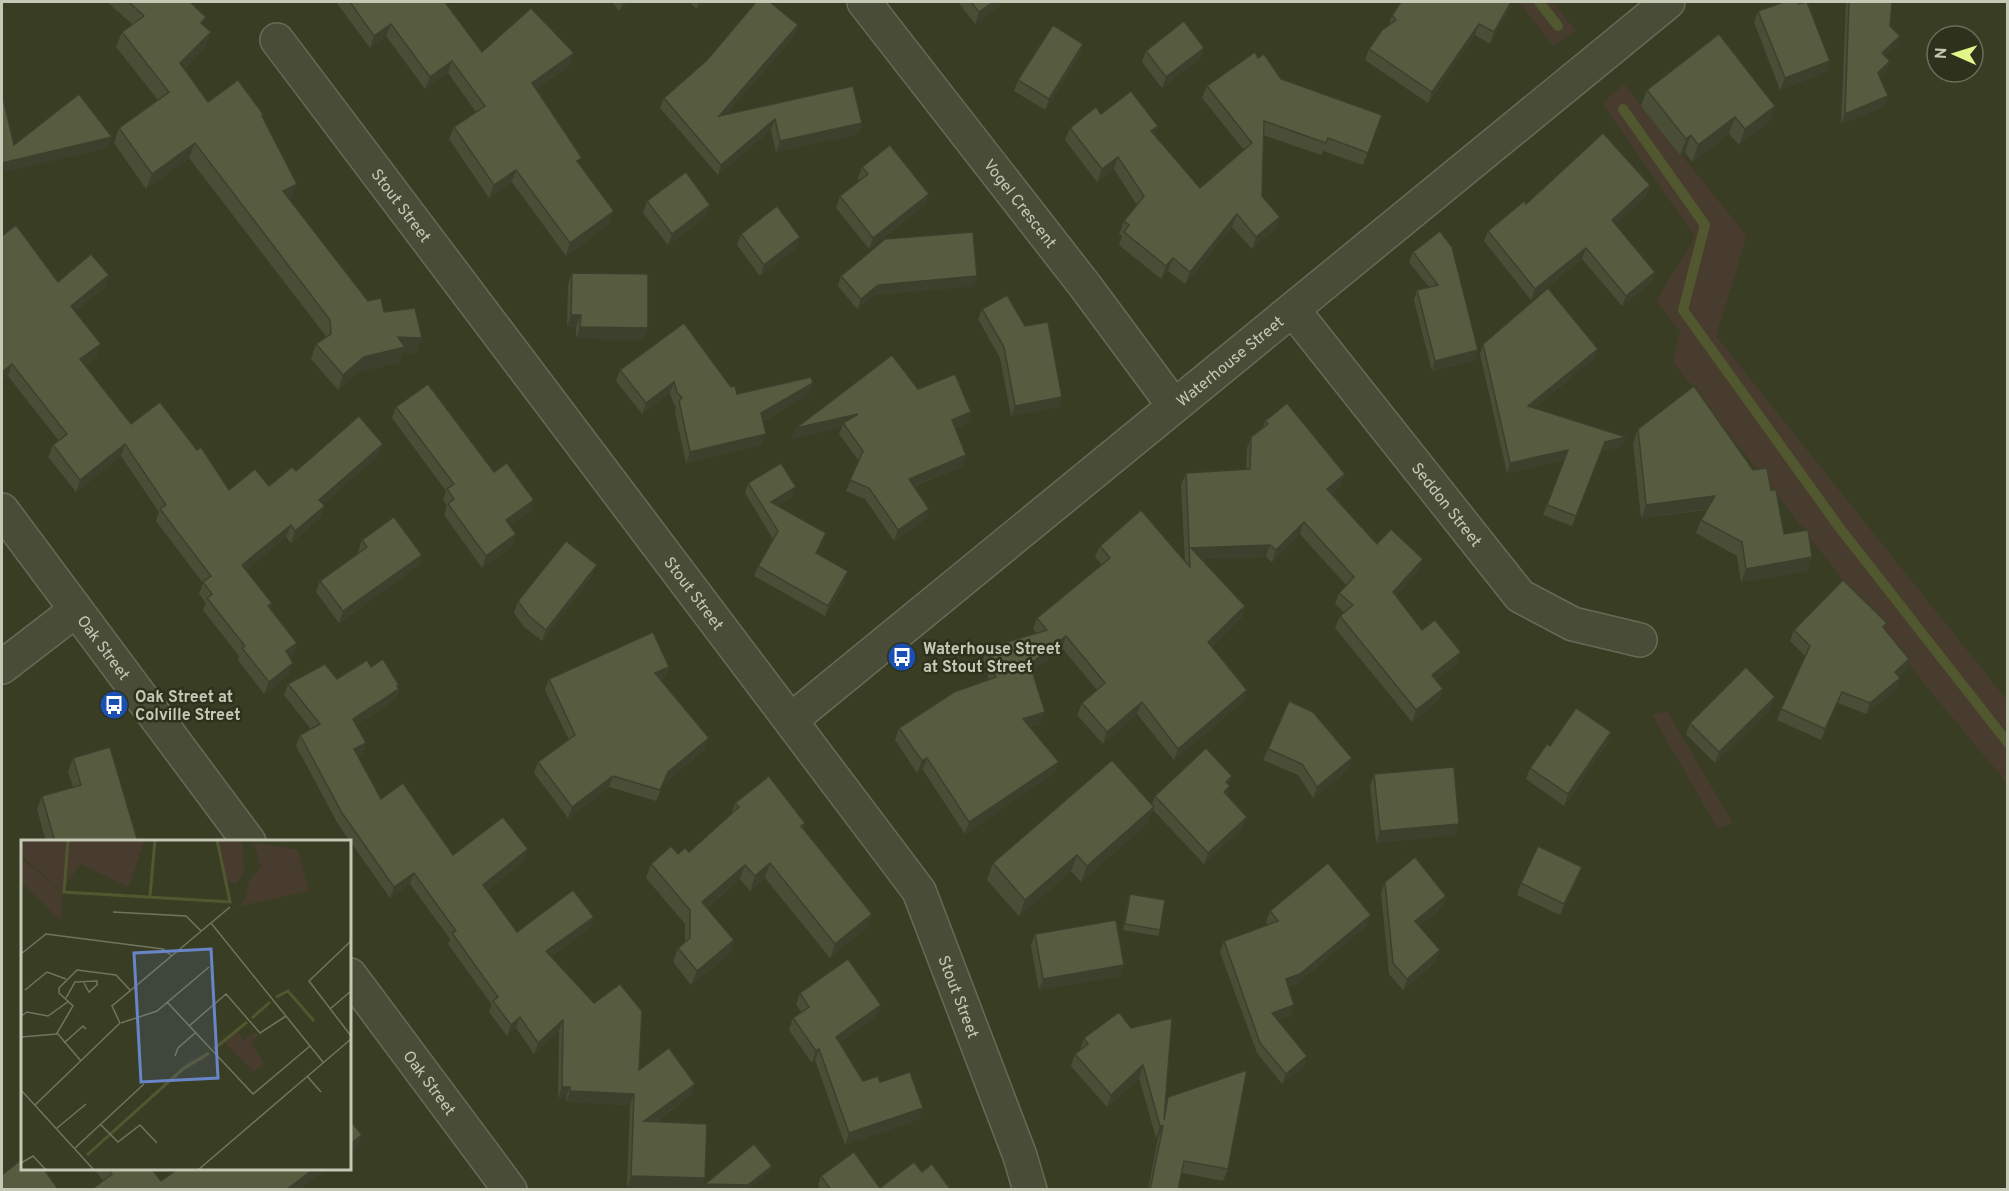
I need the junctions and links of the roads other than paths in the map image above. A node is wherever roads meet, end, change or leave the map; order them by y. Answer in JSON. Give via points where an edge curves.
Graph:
{"nodes":[{"id":1,"x":864,"y":2,"type":"edge"},
{"id":2,"x":1668,"y":2,"type":"edge"},
{"id":3,"x":278,"y":40,"type":"dead end"},
{"id":4,"x":1293,"y":310,"type":"junction"},
{"id":5,"x":1174,"y":405,"type":"junction"},
{"id":6,"x":2,"y":510,"type":"edge"},
{"id":7,"x":76,"y":610,"type":"junction"},
{"id":8,"x":1640,"y":640,"type":"dead end"},
{"id":9,"x":2,"y":667,"type":"edge"},
{"id":10,"x":790,"y":720,"type":"junction"},
{"id":11,"x":248,"y":840,"type":"edge"},
{"id":12,"x":351,"y":976,"type":"edge"},
{"id":13,"x":510,"y":1190,"type":"edge"},
{"id":14,"x":1030,"y":1190,"type":"edge"}],
"edges":[{"from":1,"to":5,"type":"street","name":"Vogel Crescent"},
{"from":2,"to":4,"type":"street","name":"Waterhouse Street"},
{"from":3,"to":10,"type":"street","name":"Stout Street"},
{"from":4,"to":5,"type":"street","name":"Waterhouse Street"},
{"from":4,"to":8,"type":"street","name":"Seddon Street","via":[[1520,596],[1573,624]]},
{"from":5,"to":10,"type":"street","name":"Waterhouse Street"},
{"from":6,"to":7,"type":"street","name":"Oak Street"},
{"from":7,"to":9,"type":"street"},
{"from":7,"to":11,"type":"street","name":"Oak Street"},
{"from":10,"to":14,"type":"street","name":"Stout Street","via":[[919,891]]},
{"from":12,"to":13,"type":"street","name":"Oak Street"}]}
